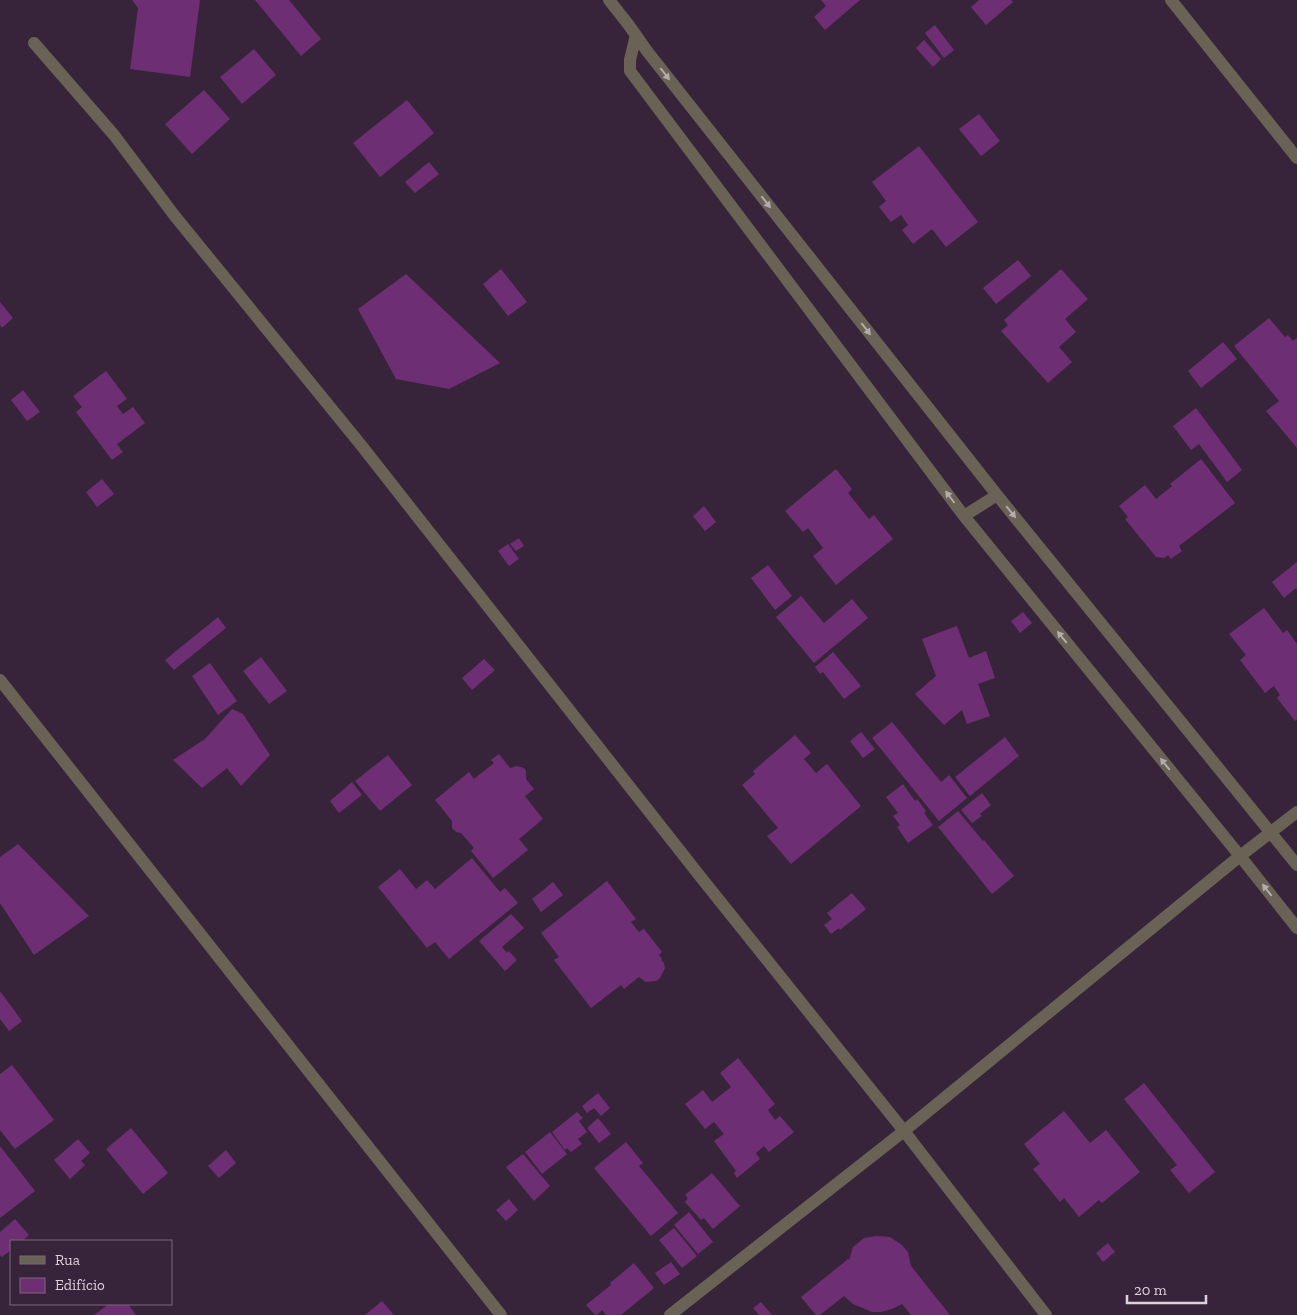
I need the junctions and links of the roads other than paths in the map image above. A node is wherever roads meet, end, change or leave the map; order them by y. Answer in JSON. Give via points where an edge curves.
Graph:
{"nodes":[{"id":1,"x":609,"y":0,"type":"edge"},
{"id":2,"x":1171,"y":0,"type":"edge"},
{"id":3,"x":636,"y":35,"type":"junction"},
{"id":4,"x":34,"y":43,"type":"dead end"},
{"id":5,"x":1297,"y":158,"type":"edge"},
{"id":6,"x":997,"y":495,"type":"junction"},
{"id":7,"x":964,"y":516,"type":"junction"},
{"id":8,"x":0,"y":680,"type":"edge"},
{"id":9,"x":1297,"y":812,"type":"edge"},
{"id":10,"x":1271,"y":833,"type":"junction"},
{"id":11,"x":1240,"y":856,"type":"junction"},
{"id":12,"x":1297,"y":865,"type":"edge"},
{"id":13,"x":1297,"y":928,"type":"edge"},
{"id":14,"x":904,"y":1131,"type":"junction"},
{"id":15,"x":501,"y":1315,"type":"edge"},
{"id":16,"x":670,"y":1315,"type":"edge"},
{"id":17,"x":1046,"y":1315,"type":"edge"}],
"edges":[{"from":1,"to":3,"type":"street"},
{"from":2,"to":5,"type":"street"},
{"from":3,"to":6,"type":"street","one_way":true},
{"from":7,"to":3,"type":"street","one_way":true,"via":[[630,71]]},
{"from":4,"to":14,"type":"street","via":[[114,135],[174,215]]},
{"from":6,"to":7,"type":"street"},
{"from":6,"to":10,"type":"street","one_way":true},
{"from":11,"to":7,"type":"street","one_way":true},
{"from":8,"to":15,"type":"street"},
{"from":9,"to":10,"type":"street"},
{"from":10,"to":11,"type":"street"},
{"from":10,"to":12,"type":"street"},
{"from":13,"to":11,"type":"street","one_way":true},
{"from":11,"to":14,"type":"street"},
{"from":14,"to":16,"type":"street"},
{"from":14,"to":17,"type":"street"}]}
